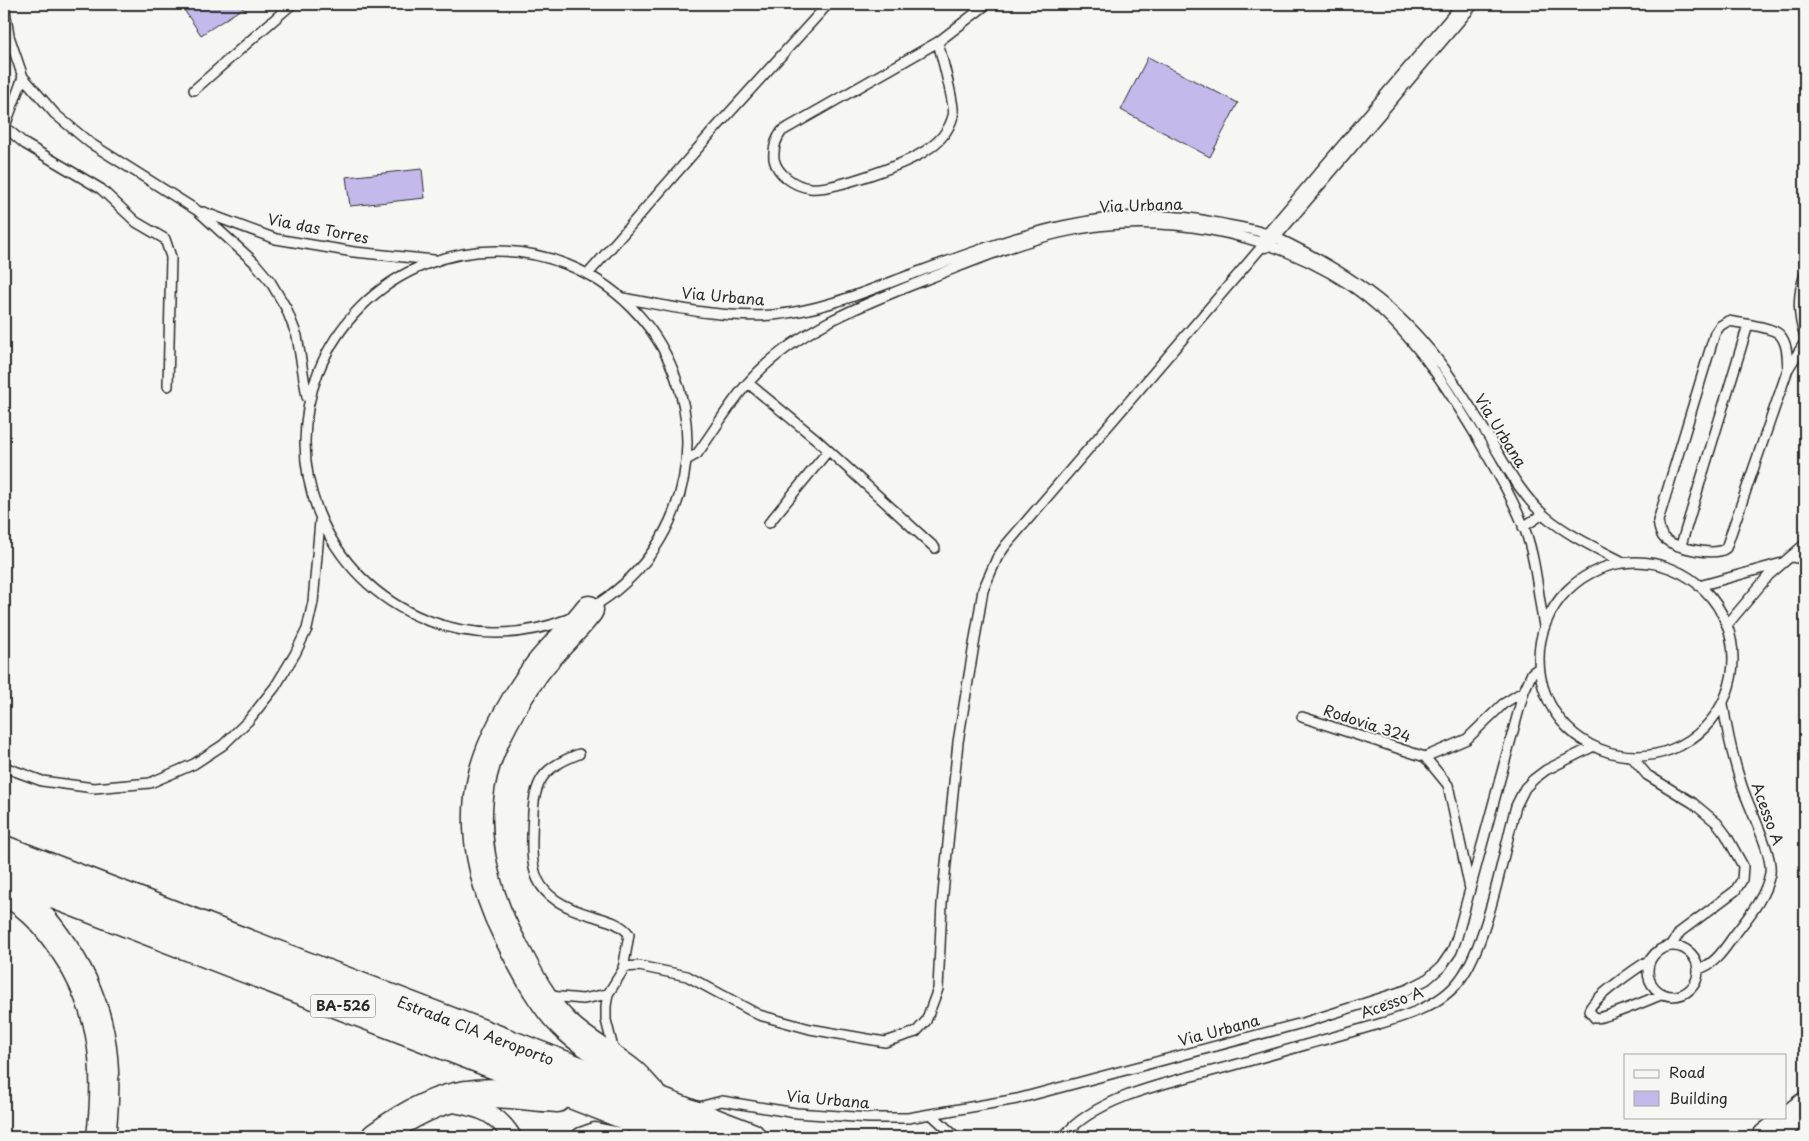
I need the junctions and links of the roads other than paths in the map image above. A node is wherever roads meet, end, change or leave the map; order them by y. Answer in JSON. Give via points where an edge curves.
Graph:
{"nodes":[{"id":1,"x":4,"y":4,"type":"edge"},
{"id":2,"x":292,"y":4,"type":"edge"},
{"id":3,"x":828,"y":4,"type":"edge"},
{"id":4,"x":984,"y":4,"type":"edge"},
{"id":5,"x":1468,"y":4,"type":"edge"},
{"id":6,"x":938,"y":42,"type":"junction"},
{"id":7,"x":23,"y":77,"type":"junction"},
{"id":8,"x":194,"y":90,"type":"dead end"},
{"id":9,"x":5,"y":128,"type":"edge"},
{"id":10,"x":198,"y":211,"type":"junction"},
{"id":11,"x":1268,"y":239,"type":"junction"},
{"id":12,"x":435,"y":260,"type":"junction"},
{"id":13,"x":588,"y":274,"type":"junction"},
{"id":14,"x":1805,"y":275,"type":"edge"},
{"id":15,"x":622,"y":298,"type":"junction"},
{"id":16,"x":1748,"y":325,"type":"junction"},
{"id":17,"x":1805,"y":336,"type":"edge"},
{"id":18,"x":1805,"y":342,"type":"edge"},
{"id":19,"x":1788,"y":369,"type":"junction"},
{"id":20,"x":748,"y":383,"type":"junction"},
{"id":21,"x":168,"y":386,"type":"dead end"},
{"id":22,"x":307,"y":400,"type":"junction"},
{"id":23,"x":828,"y":451,"type":"junction"},
{"id":24,"x":688,"y":459,"type":"junction"},
{"id":25,"x":1543,"y":514,"type":"junction"},
{"id":26,"x":320,"y":520,"type":"junction"},
{"id":27,"x":769,"y":523,"type":"dead end"},
{"id":28,"x":1523,"y":526,"type":"junction"},
{"id":29,"x":1805,"y":544,"type":"edge"},
{"id":30,"x":1681,"y":545,"type":"junction"},
{"id":31,"x":935,"y":548,"type":"dead end"},
{"id":32,"x":1805,"y":559,"type":"edge"},
{"id":33,"x":1788,"y":560,"type":"junction"},
{"id":34,"x":1625,"y":563,"type":"junction"},
{"id":35,"x":1699,"y":586,"type":"junction"},
{"id":36,"x":589,"y":610,"type":"junction"},
{"id":37,"x":1727,"y":625,"type":"junction"},
{"id":38,"x":1544,"y":626,"type":"junction"},
{"id":39,"x":1539,"y":668,"type":"junction"},
{"id":40,"x":1524,"y":691,"type":"junction"},
{"id":41,"x":1723,"y":704,"type":"junction"},
{"id":42,"x":1302,"y":717,"type":"dead end"},
{"id":43,"x":1592,"y":746,"type":"junction"},
{"id":44,"x":579,"y":754,"type":"dead end"},
{"id":45,"x":1425,"y":757,"type":"junction"},
{"id":46,"x":1632,"y":757,"type":"junction"},
{"id":47,"x":4,"y":767,"type":"edge"},
{"id":48,"x":4,"y":836,"type":"edge"},
{"id":49,"x":4,"y":850,"type":"edge"},
{"id":50,"x":4,"y":875,"type":"edge"},
{"id":51,"x":76,"y":877,"type":"junction"},
{"id":52,"x":1471,"y":891,"type":"junction"},
{"id":53,"x":4,"y":892,"type":"edge"},
{"id":54,"x":1671,"y":946,"type":"junction"},
{"id":55,"x":1650,"y":960,"type":"junction"},
{"id":56,"x":624,"y":967,"type":"junction"},
{"id":57,"x":1698,"y":968,"type":"junction"},
{"id":58,"x":540,"y":993,"type":"junction"},
{"id":59,"x":608,"y":994,"type":"junction"},
{"id":60,"x":1663,"y":994,"type":"junction"},
{"id":61,"x":618,"y":1064,"type":"junction"},
{"id":62,"x":583,"y":1099,"type":"junction"},
{"id":63,"x":443,"y":1101,"type":"junction"},
{"id":64,"x":1805,"y":1107,"type":"edge"},
{"id":65,"x":932,"y":1115,"type":"junction"},
{"id":66,"x":675,"y":1118,"type":"edge"},
{"id":67,"x":101,"y":1137,"type":"edge"},
{"id":68,"x":376,"y":1137,"type":"edge"},
{"id":69,"x":512,"y":1137,"type":"edge"},
{"id":70,"x":581,"y":1137,"type":"edge"},
{"id":71,"x":620,"y":1137,"type":"edge"},
{"id":72,"x":751,"y":1137,"type":"edge"},
{"id":73,"x":956,"y":1137,"type":"edge"},
{"id":74,"x":1063,"y":1137,"type":"edge"},
{"id":75,"x":1767,"y":1137,"type":"edge"}],
"edges":[{"from":1,"to":7,"type":"lane","via":[[9,36]]},
{"from":2,"to":8,"type":"lane"},
{"from":3,"to":13,"type":"lane"},
{"from":4,"to":6,"type":"lane"},
{"from":5,"to":11,"type":"street"},
{"from":6,"to":6,"type":"lane","via":[[782,131],[776,138],[773,151],[776,167],[789,181],[810,188],[840,184],[925,152],[944,136],[954,114]]},
{"from":7,"to":9,"type":"lane"},
{"from":7,"to":10,"type":"lane","name":"Via das Torres","via":[[55,114],[90,143]]},
{"from":9,"to":21,"type":"lane","via":[[25,144],[101,189],[136,222],[165,240],[171,257]]},
{"from":10,"to":12,"type":"lane","name":"Via das Torres","via":[[276,239],[354,252]]},
{"from":10,"to":22,"type":"lane","name":"Via das Torres","via":[[254,262],[286,308],[297,336]]},
{"from":11,"to":15,"type":"lane","name":"Via Urbana","via":[[1199,219],[1164,216],[1113,218],[1064,224],[998,242],[835,303],[773,315],[716,314]]},
{"from":11,"to":20,"type":"lane","name":"Via Urbana","via":[[1162,224],[1060,232],[1008,248],[874,301],[801,338]]},
{"from":11,"to":25,"type":"lane","name":"Via Urbana","via":[[1333,268],[1369,290],[1394,312],[1444,368],[1516,483]]},
{"from":11,"to":28,"type":"lane","name":"Via Urbana","via":[[1351,286],[1415,345],[1457,405],[1506,488]]},
{"from":11,"to":56,"type":"lane","via":[[1006,545],[988,575],[958,742],[942,904],[938,989],[926,1021],[916,1032],[885,1042],[810,1030],[759,1015],[687,976],[639,966]]},
{"from":12,"to":13,"type":"lane","via":[[487,250],[539,255]]},
{"from":12,"to":22,"type":"lane","via":[[399,276],[375,293],[340,328],[320,363]]},
{"from":13,"to":15,"type":"lane"},
{"from":14,"to":17,"type":"lane","via":[[1799,299]]},
{"from":15,"to":24,"type":"lane","via":[[648,324],[667,354],[688,423]]},
{"from":16,"to":19,"type":"lane","via":[[1780,334],[1786,346]]},
{"from":16,"to":30,"type":"lane"},
{"from":16,"to":30,"type":"lane","via":[[1728,321],[1715,333],[1658,521],[1665,539]]},
{"from":18,"to":19,"type":"lane"},
{"from":19,"to":30,"type":"lane","via":[[1726,548],[1712,553]]},
{"from":20,"to":23,"type":"lane"},
{"from":20,"to":24,"type":"lane","name":"Via Urbana","via":[[696,454]]},
{"from":22,"to":26,"type":"lane","via":[[307,461]]},
{"from":23,"to":27,"type":"lane"},
{"from":23,"to":31,"type":"lane"},
{"from":24,"to":36,"type":"lane","via":[[681,496],[662,539],[646,562],[620,589]]},
{"from":25,"to":28,"type":"lane"},
{"from":25,"to":34,"type":"lane","name":"Via Urbana","via":[[1574,537]]},
{"from":26,"to":36,"type":"lane","via":[[355,573],[379,594],[435,624],[497,634],[529,631],[560,623]]},
{"from":26,"to":47,"type":"lane","via":[[313,602],[307,629],[275,687],[223,746],[194,764],[150,783],[94,788],[42,781]]},
{"from":28,"to":38,"type":"lane","name":"Via Urbana"},
{"from":29,"to":33,"type":"lane"},
{"from":32,"to":33,"type":"lane"},
{"from":33,"to":35,"type":"lane"},
{"from":33,"to":37,"type":"lane","via":[[1769,575]]},
{"from":34,"to":35,"type":"lane","via":[[1664,567]]},
{"from":34,"to":38,"type":"lane","via":[[1585,577],[1568,590]]},
{"from":35,"to":37,"type":"lane","via":[[1716,604]]},
{"from":36,"to":58,"type":"highway","via":[[535,672],[500,730],[483,773],[478,827],[488,888],[501,922]]},
{"from":37,"to":41,"type":"lane","via":[[1733,651],[1732,678]]},
{"from":38,"to":39,"type":"lane","via":[[1539,646]]},
{"from":39,"to":40,"type":"lane","name":"Via Urbana","via":[[1532,673]]},
{"from":39,"to":43,"type":"lane","via":[[1547,700],[1566,727]]},
{"from":40,"to":45,"type":"lane","via":[[1503,704],[1467,739]]},
{"from":40,"to":52,"type":"lane","name":"Via Urbana"},
{"from":41,"to":46,"type":"lane","via":[[1707,726],[1685,744],[1659,754]]},
{"from":41,"to":57,"type":"lane","name":"Acesso A","via":[[1741,785],[1767,851],[1770,870],[1767,885],[1753,911],[1718,956],[1706,967]]},
{"from":42,"to":45,"type":"lane","name":"Rodovia 324"},
{"from":43,"to":46,"type":"lane"},
{"from":43,"to":74,"type":"lane","name":"Acesso A","via":[[1546,770],[1524,788],[1516,806],[1479,939],[1460,980],[1450,992],[1432,1004],[1389,1021],[1142,1092],[1097,1110]]},
{"from":44,"to":56,"type":"lane","via":[[560,761],[541,778],[534,798],[533,872],[540,886],[554,900],[623,926],[629,934]]},
{"from":45,"to":52,"type":"lane","via":[[1448,785]]},
{"from":46,"to":54,"type":"lane","via":[[1647,775],[1693,803],[1717,823],[1743,866],[1742,880],[1735,890],[1680,932]]},
{"from":48,"to":51,"type":"highway","via":[[29,846]]},
{"from":49,"to":51,"type":"highway","name":"Estrada CIA Aeroporto","number":"BA-526"},
{"from":50,"to":62,"type":"highway","name":"Estrada CIA Aeroporto","number":"BA-526"},
{"from":51,"to":66,"type":"highway","name":"Estrada CIA Aeroporto","number":"BA-526"},
{"from":52,"to":65,"type":"lane","name":"Via Urbana","via":[[1447,959],[1426,980],[1406,990],[1306,1022],[1017,1099]]},
{"from":53,"to":67,"type":"highway","via":[[15,896],[46,922],[89,994],[102,1042],[105,1106]]},
{"from":54,"to":55,"type":"lane","via":[[1659,950]]},
{"from":54,"to":57,"type":"lane","via":[[1689,952]]},
{"from":55,"to":60,"type":"lane","via":[[1648,976],[1656,990]]},
{"from":55,"to":60,"type":"lane","via":[[1591,1004],[1589,1011],[1595,1018],[1603,1018]]},
{"from":56,"to":59,"type":"lane"},
{"from":57,"to":60,"type":"lane","via":[[1694,985],[1688,991],[1680,995]]},
{"from":58,"to":59,"type":"lane","via":[[583,999]]},
{"from":58,"to":61,"type":"highway","via":[[564,1025]]},
{"from":59,"to":61,"type":"lane","via":[[606,1020]]},
{"from":61,"to":66,"type":"highway"},
{"from":62,"to":63,"type":"highway","via":[[482,1094]]},
{"from":62,"to":66,"type":"highway","name":"Estrada CIA Aeroporto","number":"BA-526"},
{"from":63,"to":68,"type":"highway","via":[[405,1118]]},
{"from":63,"to":69,"type":"street","via":[[486,1111],[498,1118]]},
{"from":64,"to":75,"type":"highway"},
{"from":65,"to":66,"type":"lane","name":"Via Urbana","via":[[869,1118],[722,1101],[701,1105]]},
{"from":65,"to":73,"type":"lane"},
{"from":66,"to":72,"type":"highway","name":"Estrada CIA Aeroporto","number":"BA-526"},
{"from":70,"to":71,"type":"street","via":[[596,1132]]}]}
